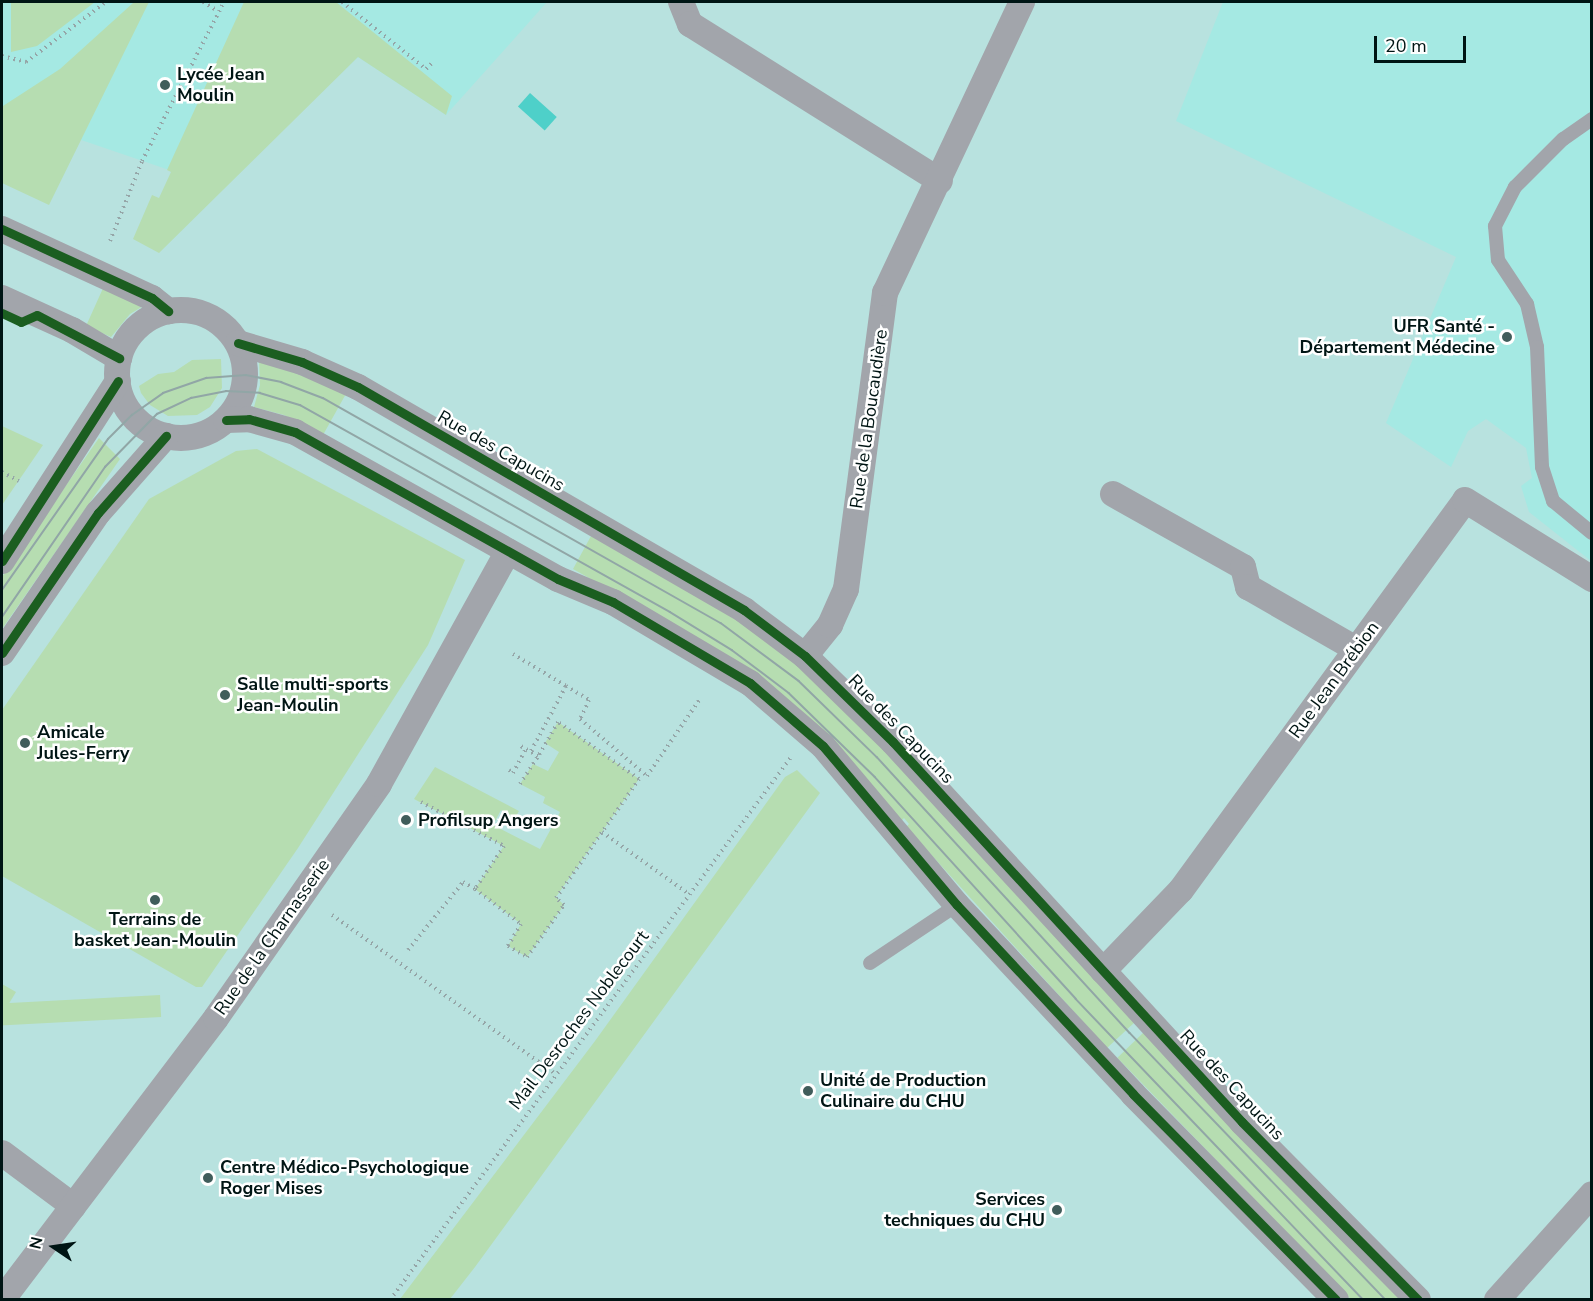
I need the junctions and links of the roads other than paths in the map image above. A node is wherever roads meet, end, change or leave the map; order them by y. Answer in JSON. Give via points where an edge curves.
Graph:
{"nodes":[{"id":1,"x":681,"y":2,"type":"edge"},
{"id":2,"x":1023,"y":2,"type":"edge"},
{"id":3,"x":1592,"y":119,"type":"edge"},
{"id":4,"x":940,"y":181,"type":"junction"},
{"id":5,"x":2,"y":229,"type":"edge"},
{"id":6,"x":2,"y":298,"type":"edge"},
{"id":7,"x":168,"y":311,"type":"junction"},
{"id":8,"x":238,"y":343,"type":"junction"},
{"id":9,"x":118,"y":369,"type":"junction"},
{"id":10,"x":226,"y":420,"type":"junction"},
{"id":11,"x":166,"y":436,"type":"junction"},
{"id":12,"x":1113,"y":494,"type":"dead end"},
{"id":13,"x":1592,"y":534,"type":"edge"},
{"id":14,"x":508,"y":551,"type":"junction"},
{"id":15,"x":2,"y":561,"type":"edge"},
{"id":16,"x":1592,"y":579,"type":"edge"},
{"id":17,"x":1356,"y":649,"type":"junction"},
{"id":18,"x":2,"y":653,"type":"edge"},
{"id":19,"x":805,"y":656,"type":"junction"},
{"id":20,"x":957,"y":905,"type":"junction"},
{"id":21,"x":870,"y":963,"type":"dead end"},
{"id":22,"x":1103,"y":971,"type":"junction"},
{"id":23,"x":2,"y":1153,"type":"edge"},
{"id":24,"x":1592,"y":1194,"type":"edge"},
{"id":25,"x":73,"y":1206,"type":"junction"},
{"id":26,"x":2,"y":1299,"type":"edge"},
{"id":27,"x":1336,"y":1299,"type":"edge"},
{"id":28,"x":1418,"y":1299,"type":"edge"},
{"id":29,"x":1497,"y":1299,"type":"edge"}],
"edges":[{"from":1,"to":4,"type":"street","via":[[690,24]]},
{"from":2,"to":4,"type":"street","name":"Rue de la Boucaudière"},
{"from":3,"to":13,"type":"lane","via":[[1563,139],[1515,187],[1495,226],[1498,260],[1527,304],[1537,347],[1546,478],[1553,501]]},
{"from":4,"to":19,"type":"street","name":"Rue de la Boucaudière","via":[[885,293],[846,589],[830,626]]},
{"from":5,"to":7,"type":"street","via":[[152,298]]},
{"from":6,"to":9,"type":"street","via":[[72,330]]},
{"from":7,"to":8,"type":"street","name":"Rue des Capucins","via":[[185,309],[208,315]]},
{"from":7,"to":9,"type":"street","via":[[134,330]]},
{"from":8,"to":10,"type":"street","via":[[246,367],[245,383],[238,404]]},
{"from":8,"to":19,"type":"street","name":"Rue des Capucins","via":[[293,359],[358,387],[744,610]]},
{"from":9,"to":11,"type":"street","via":[[132,415],[142,425]]},
{"from":9,"to":15,"type":"street"},
{"from":10,"to":11,"type":"street","via":[[198,436]]},
{"from":10,"to":14,"type":"street","via":[[249,419],[295,432]]},
{"from":11,"to":18,"type":"street","via":[[98,513]]},
{"from":12,"to":17,"type":"street","via":[[1243,567],[1248,587]]},
{"from":14,"to":20,"type":"street","via":[[558,579],[613,602],[750,683],[809,734]]},
{"from":14,"to":25,"type":"street","name":"Rue de la Charnasserie","via":[[379,784],[216,1018]]},
{"from":16,"to":17,"type":"street","name":"Rue Jean Brébion","via":[[1465,500]]},
{"from":17,"to":22,"type":"street","name":"Rue Jean Brébion","via":[[1181,890]]},
{"from":19,"to":22,"type":"street","name":"Rue des Capucins","via":[[893,742]]},
{"from":20,"to":21,"type":"lane"},
{"from":20,"to":27,"type":"street","via":[[1133,1094]]},
{"from":22,"to":28,"type":"street","name":"Rue des Capucins","via":[[1242,1122]]},
{"from":23,"to":25,"type":"street"},
{"from":24,"to":29,"type":"street"},
{"from":25,"to":26,"type":"street","name":"Rue de la Charnasserie"}]}
